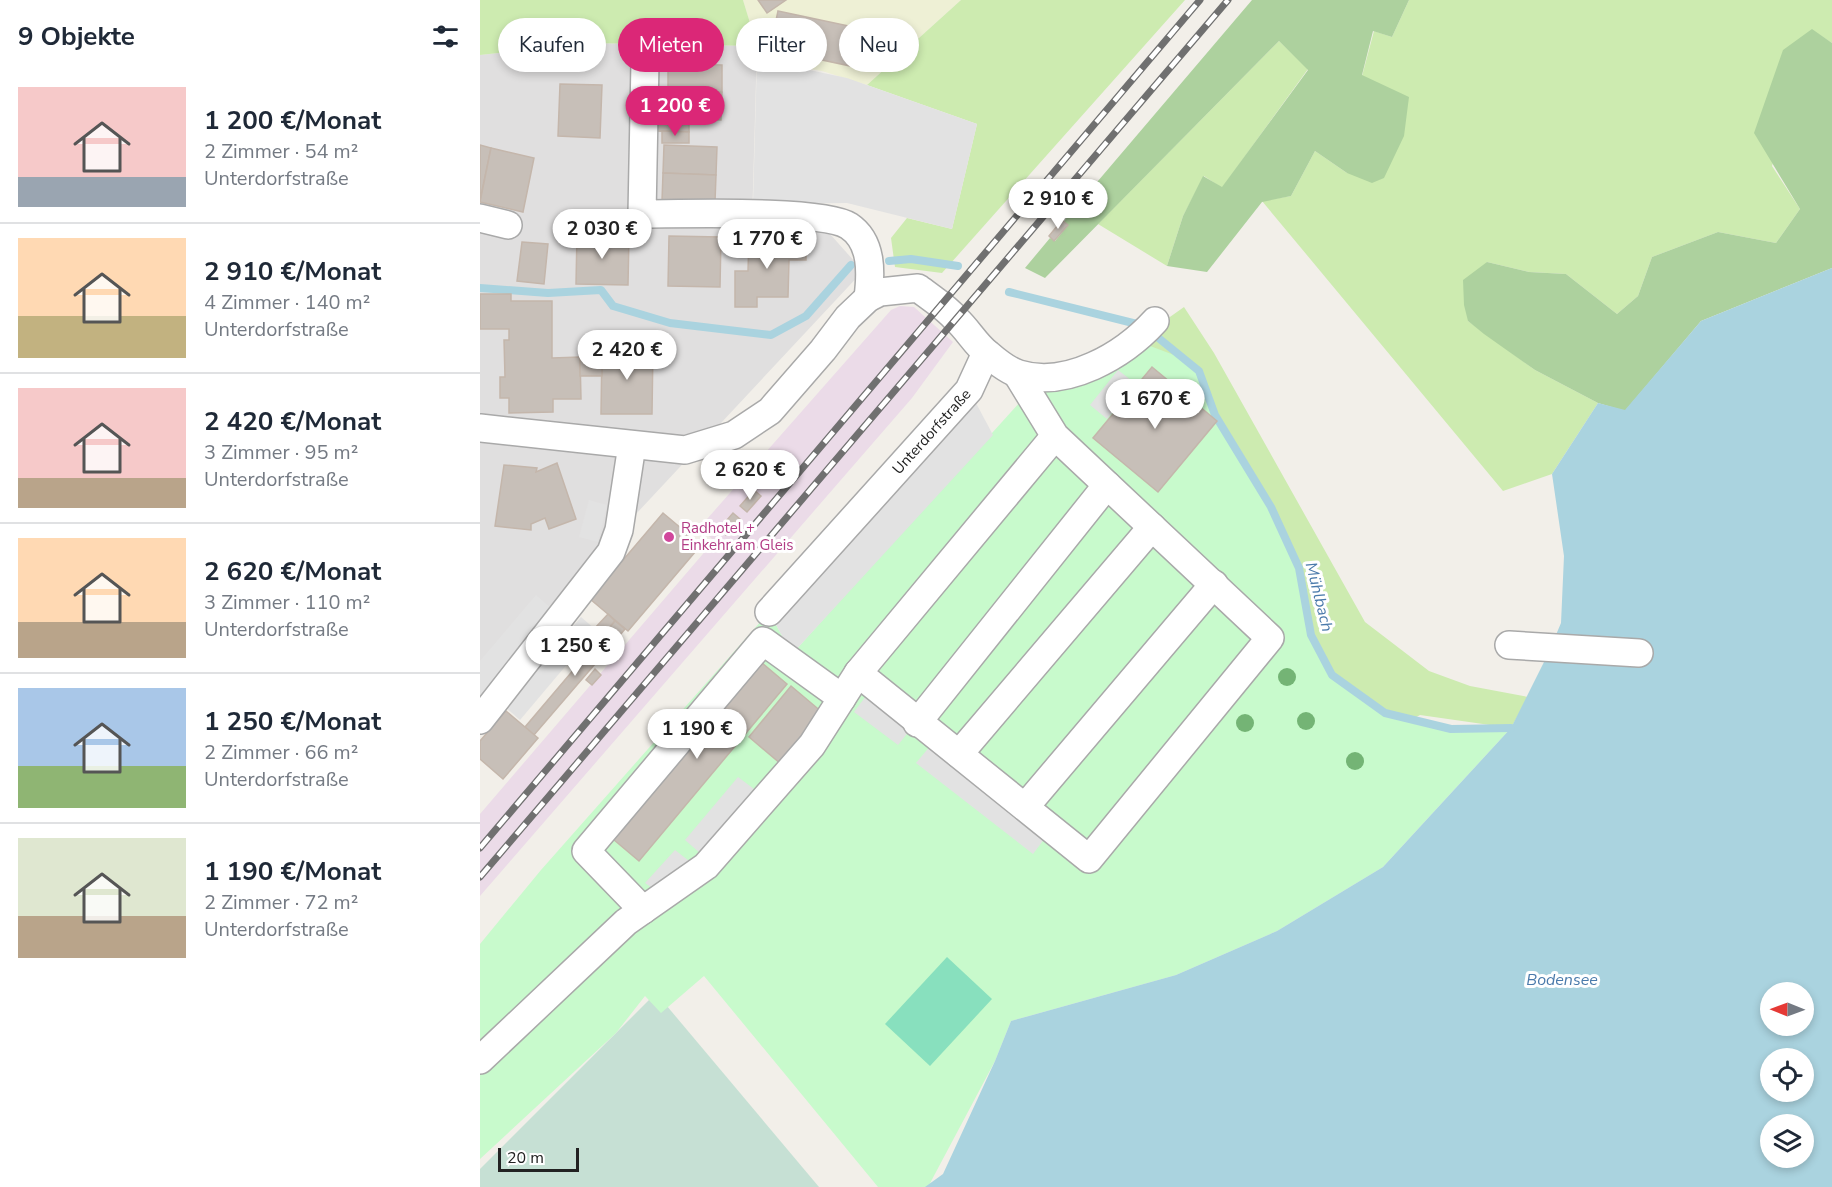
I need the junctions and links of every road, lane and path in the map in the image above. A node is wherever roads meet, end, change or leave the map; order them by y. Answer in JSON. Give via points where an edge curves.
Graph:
{"nodes":[{"id":1,"x":645,"y":72,"type":"edge"},
{"id":2,"x":480,"y":218,"type":"edge"},
{"id":3,"x":508,"y":225,"type":"dead end"},
{"id":4,"x":868,"y":298,"type":"junction"},
{"id":5,"x":1149,"y":328,"type":"dead end"},
{"id":6,"x":986,"y":353,"type":"junction"},
{"id":7,"x":1017,"y":374,"type":"junction"},
{"id":8,"x":480,"y":428,"type":"edge"},
{"id":9,"x":1055,"y":436,"type":"junction"},
{"id":10,"x":632,"y":445,"type":"junction"},
{"id":11,"x":1107,"y":485,"type":"junction"},
{"id":12,"x":1152,"y":526,"type":"junction"},
{"id":13,"x":1214,"y":584,"type":"junction"},
{"id":14,"x":770,"y":612,"type":"dead end"},
{"id":15,"x":1509,"y":645,"type":"dead end"},
{"id":16,"x":1640,"y":653,"type":"dead end"},
{"id":17,"x":858,"y":673,"type":"junction"},
{"id":18,"x":842,"y":698,"type":"junction"},
{"id":19,"x":480,"y":720,"type":"edge"},
{"id":20,"x":917,"y":723,"type":"junction"},
{"id":21,"x":959,"y":754,"type":"junction"},
{"id":22,"x":1025,"y":807,"type":"junction"},
{"id":23,"x":643,"y":910,"type":"junction"},
{"id":24,"x":480,"y":1060,"type":"edge"}],
"edges":[{"from":1,"to":4,"type":"street","via":[[642,214],[791,215],[849,226],[867,247],[871,275]]},
{"from":2,"to":3,"type":"street"},
{"from":4,"to":6,"type":"street","via":[[880,292],[918,288],[957,319]]},
{"from":4,"to":10,"type":"street","via":[[770,411],[734,435],[685,450]]},
{"from":5,"to":7,"type":"street","via":[[1110,359],[1070,374]]},
{"from":6,"to":7,"type":"street"},
{"from":6,"to":14,"type":"street","name":"Unterdorfstraße","via":[[969,390]]},
{"from":7,"to":9,"type":"street"},
{"from":8,"to":10,"type":"street"},
{"from":9,"to":11,"type":"street"},
{"from":9,"to":17,"type":"street"},
{"from":10,"to":19,"type":"street","via":[[620,530],[610,552]]},
{"from":11,"to":12,"type":"street"},
{"from":11,"to":20,"type":"street"},
{"from":12,"to":13,"type":"street"},
{"from":12,"to":21,"type":"street"},
{"from":13,"to":22,"type":"street"},
{"from":13,"to":22,"type":"street","via":[[1270,638],[1089,859]]},
{"from":15,"to":16,"type":"street"},
{"from":17,"to":18,"type":"street"},
{"from":17,"to":20,"type":"street"},
{"from":18,"to":23,"type":"street","via":[[812,745],[706,866]]},
{"from":18,"to":23,"type":"street","via":[[763,641],[586,851]]},
{"from":20,"to":21,"type":"street"},
{"from":21,"to":22,"type":"street"},
{"from":23,"to":24,"type":"street"}]}
